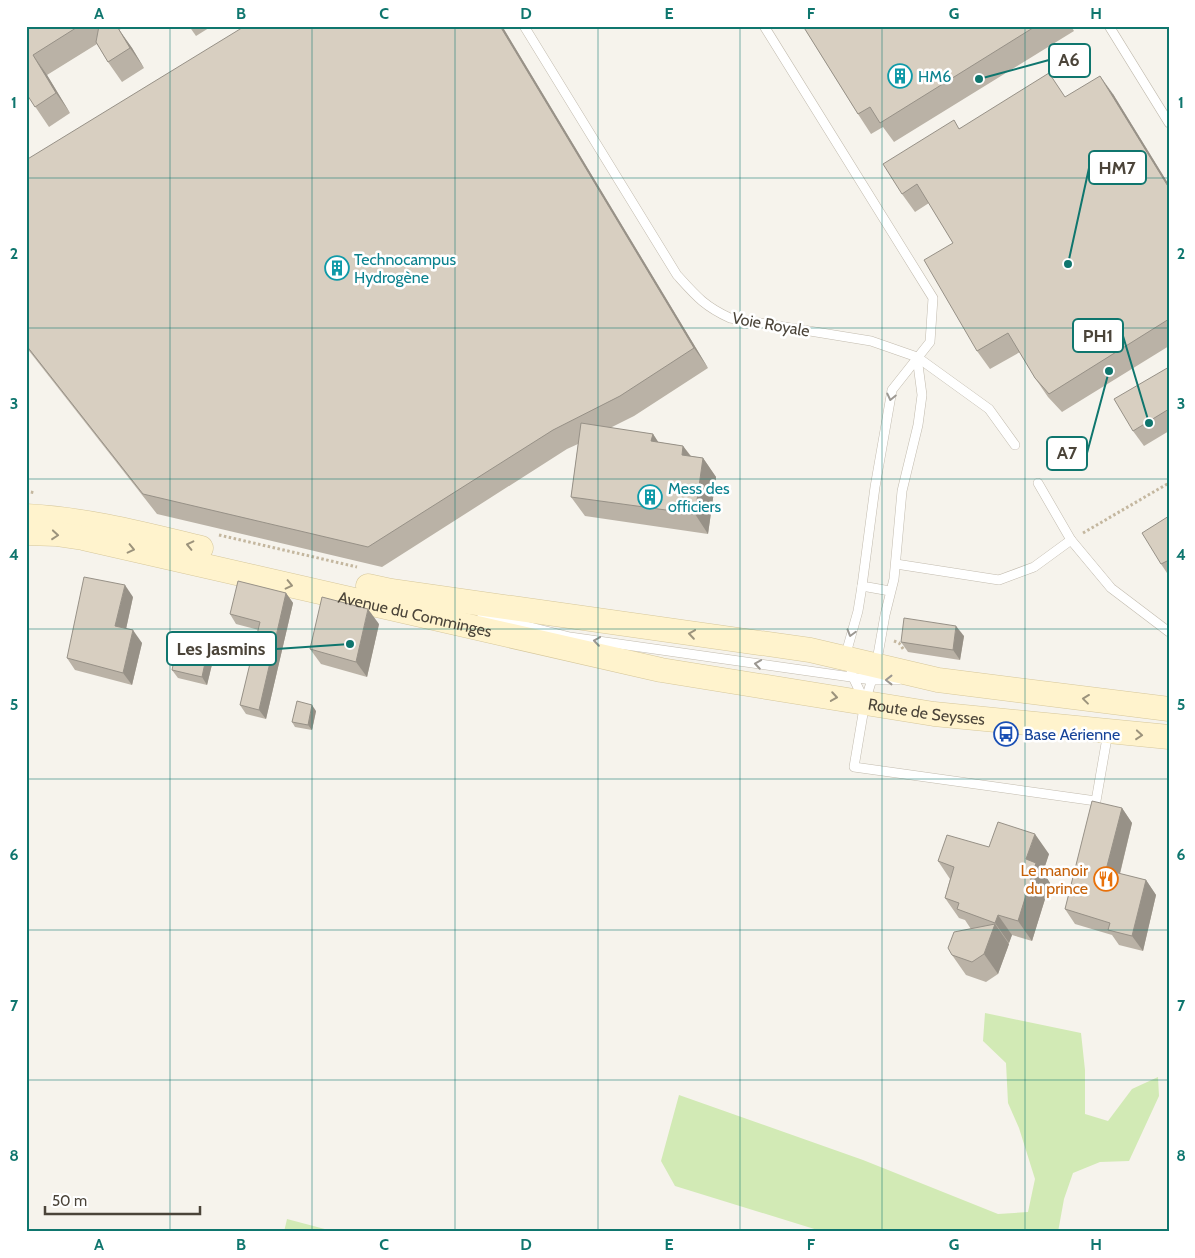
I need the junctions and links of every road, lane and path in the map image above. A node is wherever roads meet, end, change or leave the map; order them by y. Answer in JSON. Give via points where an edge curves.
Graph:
{"nodes":[{"id":1,"x":524,"y":26,"type":"edge"},
{"id":2,"x":764,"y":26,"type":"edge"},
{"id":3,"x":1109,"y":26,"type":"edge"},
{"id":4,"x":1169,"y":123,"type":"edge"},
{"id":5,"x":917,"y":357,"type":"junction"},
{"id":6,"x":1015,"y":444,"type":"dead end"},
{"id":7,"x":1038,"y":483,"type":"dead end"},
{"id":8,"x":1169,"y":483,"type":"edge"},
{"id":9,"x":26,"y":516,"type":"edge"},
{"id":10,"x":26,"y":533,"type":"edge"},
{"id":11,"x":1071,"y":540,"type":"junction"},
{"id":12,"x":896,"y":564,"type":"junction"},
{"id":13,"x":862,"y":586,"type":"junction"},
{"id":14,"x":391,"y":591,"type":"junction"},
{"id":15,"x":890,"y":591,"type":"junction"},
{"id":16,"x":1169,"y":632,"type":"edge"},
{"id":17,"x":849,"y":668,"type":"junction"},
{"id":18,"x":806,"y":671,"type":"junction"},
{"id":19,"x":871,"y":683,"type":"junction"},
{"id":20,"x":1169,"y":709,"type":"edge"},
{"id":21,"x":1108,"y":732,"type":"junction"},
{"id":22,"x":1169,"y":737,"type":"edge"}],
"edges":[{"from":1,"to":5,"type":"lane","name":"Voie Royale","via":[[677,275],[699,300],[730,318],[871,341]]},
{"from":2,"to":5,"type":"lane","via":[[932,298],[930,342]]},
{"from":3,"to":4,"type":"lane"},
{"from":5,"to":6,"type":"lane","name":"Voie Royale","via":[[989,409]]},
{"from":5,"to":12,"type":"lane","via":[[922,395],[902,491]]},
{"from":5,"to":13,"type":"lane","one_way":true,"via":[[892,390]]},
{"from":7,"to":11,"type":"lane"},
{"from":8,"to":11,"type":"path"},
{"from":14,"to":9,"type":"main road","name":"Avenue du Comminges","one_way":true,"via":[[96,523]]},
{"from":10,"to":18,"type":"main road","name":"Avenue du Comminges","one_way":true,"via":[[83,538],[661,670]]},
{"from":11,"to":12,"type":"lane","via":[[1034,567],[999,580]]},
{"from":11,"to":16,"type":"lane","via":[[1111,588]]},
{"from":12,"to":15,"type":"lane"},
{"from":13,"to":15,"type":"lane"},
{"from":13,"to":17,"type":"lane","one_way":true},
{"from":18,"to":14,"type":"main road","name":"Avenue du Comminges","one_way":true},
{"from":18,"to":14,"type":"lane","name":"Avenue du Comminges","one_way":true,"via":[[570,637]]},
{"from":15,"to":19,"type":"lane"},
{"from":17,"to":18,"type":"main road","name":"Route de Seysses"},
{"from":17,"to":19,"type":"main road","name":"Route de Seysses"},
{"from":17,"to":19,"type":"lane"},
{"from":18,"to":19,"type":"main road","name":"Route de Seysses","one_way":true},
{"from":20,"to":19,"type":"main road","name":"Route de Seysses","one_way":true,"via":[[938,680]]},
{"from":19,"to":21,"type":"main road","name":"Route de Seysses","via":[[934,714]]},
{"from":19,"to":21,"type":"lane","via":[[854,767],[1096,801]]},
{"from":21,"to":22,"type":"main road","name":"Route de Seysses","one_way":true}]}
